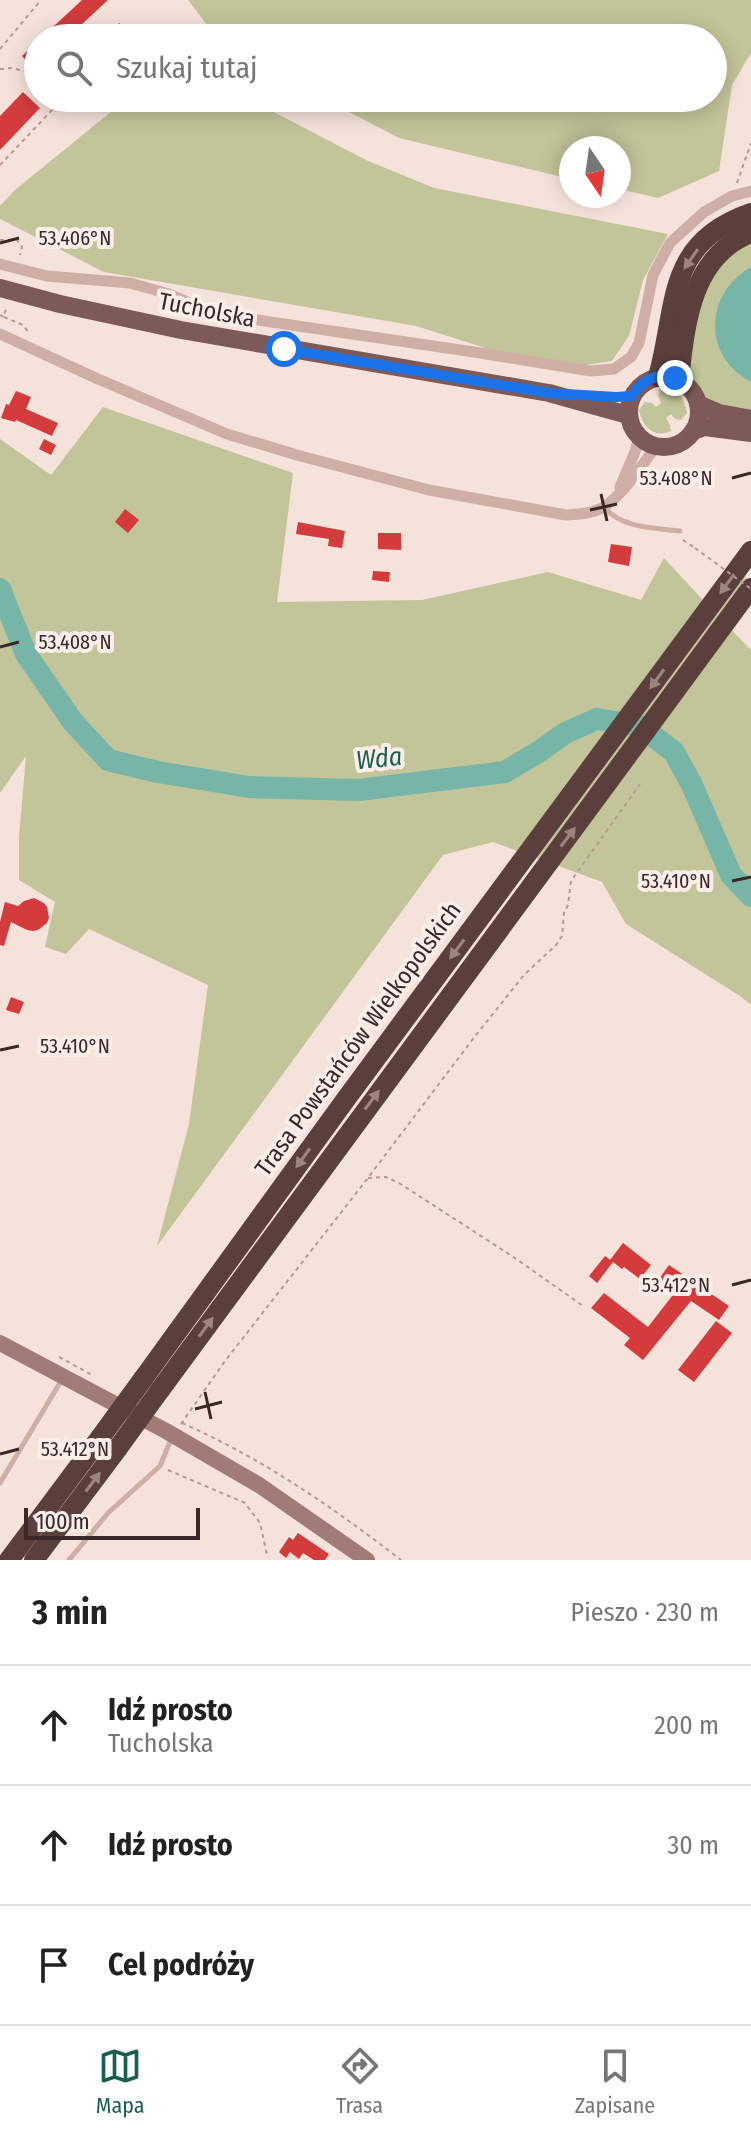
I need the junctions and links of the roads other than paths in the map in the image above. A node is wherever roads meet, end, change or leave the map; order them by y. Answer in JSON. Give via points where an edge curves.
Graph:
{"nodes":[{"id":1,"x":751,"y":191,"type":"edge"},
{"id":2,"x":751,"y":213,"type":"edge"},
{"id":3,"x":751,"y":233,"type":"edge"},
{"id":4,"x":0,"y":264,"type":"edge"},
{"id":5,"x":0,"y":288,"type":"edge"},
{"id":6,"x":0,"y":334,"type":"edge"},
{"id":7,"x":668,"y":378,"type":"junction"},
{"id":8,"x":698,"y":404,"type":"junction"},
{"id":9,"x":630,"y":405,"type":"junction"},
{"id":10,"x":751,"y":419,"type":"edge"},
{"id":11,"x":693,"y":431,"type":"junction"},
{"id":12,"x":751,"y":433,"type":"edge"},
{"id":13,"x":639,"y":437,"type":"junction"},
{"id":14,"x":656,"y":446,"type":"junction"},
{"id":15,"x":615,"y":498,"type":"junction"},
{"id":16,"x":604,"y":507,"type":"junction"},
{"id":17,"x":680,"y":531,"type":"road end"},
{"id":18,"x":751,"y":551,"type":"edge"},
{"id":19,"x":751,"y":589,"type":"edge"},
{"id":20,"x":0,"y":1343,"type":"edge"},
{"id":21,"x":63,"y":1377,"type":"junction"},
{"id":22,"x":151,"y":1384,"type":"junction"},
{"id":23,"x":173,"y":1435,"type":"junction"},
{"id":24,"x":109,"y":1443,"type":"junction"},
{"id":25,"x":0,"y":1483,"type":"edge"},
{"id":26,"x":9,"y":1560,"type":"edge"},
{"id":27,"x":34,"y":1560,"type":"edge"},
{"id":28,"x":69,"y":1560,"type":"edge"},
{"id":29,"x":367,"y":1560,"type":"edge"}],
"edges":[{"from":1,"to":4,"type":"street","via":[[704,212],[670,243],[653,275],[639,343],[614,369],[591,371],[224,315],[130,283],[47,276]]},
{"from":2,"to":7,"type":"highway","one_way":true,"via":[[718,228],[683,270],[676,286]]},
{"from":3,"to":7,"type":"highway","via":[[727,245],[701,276]]},
{"from":5,"to":9,"type":"main road","name":"Tucholska","via":[[181,330],[549,393],[616,397]]},
{"from":6,"to":16,"type":"street","via":[[227,434],[297,455],[429,490],[566,515]]},
{"from":7,"to":8,"type":"main road","via":[[691,389]]},
{"from":7,"to":9,"type":"main road","via":[[645,382]]},
{"from":8,"to":10,"type":"main road"},
{"from":8,"to":11,"type":"main road"},
{"from":9,"to":13,"type":"main road","via":[[631,425]]},
{"from":11,"to":12,"type":"main road","via":[[705,427]]},
{"from":11,"to":14,"type":"main road","via":[[680,443]]},
{"from":13,"to":14,"type":"main road"},
{"from":13,"to":15,"type":"street"},
{"from":14,"to":15,"type":"street"},
{"from":15,"to":16,"type":"street"},
{"from":16,"to":17,"type":"lane","via":[[618,519]]},
{"from":18,"to":22,"type":"highway","name":"Trasa Powstańców Wielkopolskich","one_way":true,"via":[[328,1123]]},
{"from":22,"to":19,"type":"highway","name":"Trasa Powstańców Wielkopolskich","one_way":true},
{"from":20,"to":21,"type":"street"},
{"from":21,"to":23,"type":"street"},
{"from":21,"to":25,"type":"lane"},
{"from":22,"to":24,"type":"highway","name":"Trasa Powstańców Wielkopolskich","bridge":true},
{"from":23,"to":28,"type":"lane","via":[[160,1466],[108,1513]]},
{"from":23,"to":29,"type":"street","via":[[259,1485]]},
{"from":24,"to":26,"type":"highway","name":"Trasa Powstańców Wielkopolskich"},
{"from":27,"to":24,"type":"highway","name":"Trasa Powstańców Wielkopolskich","one_way":true}]}
